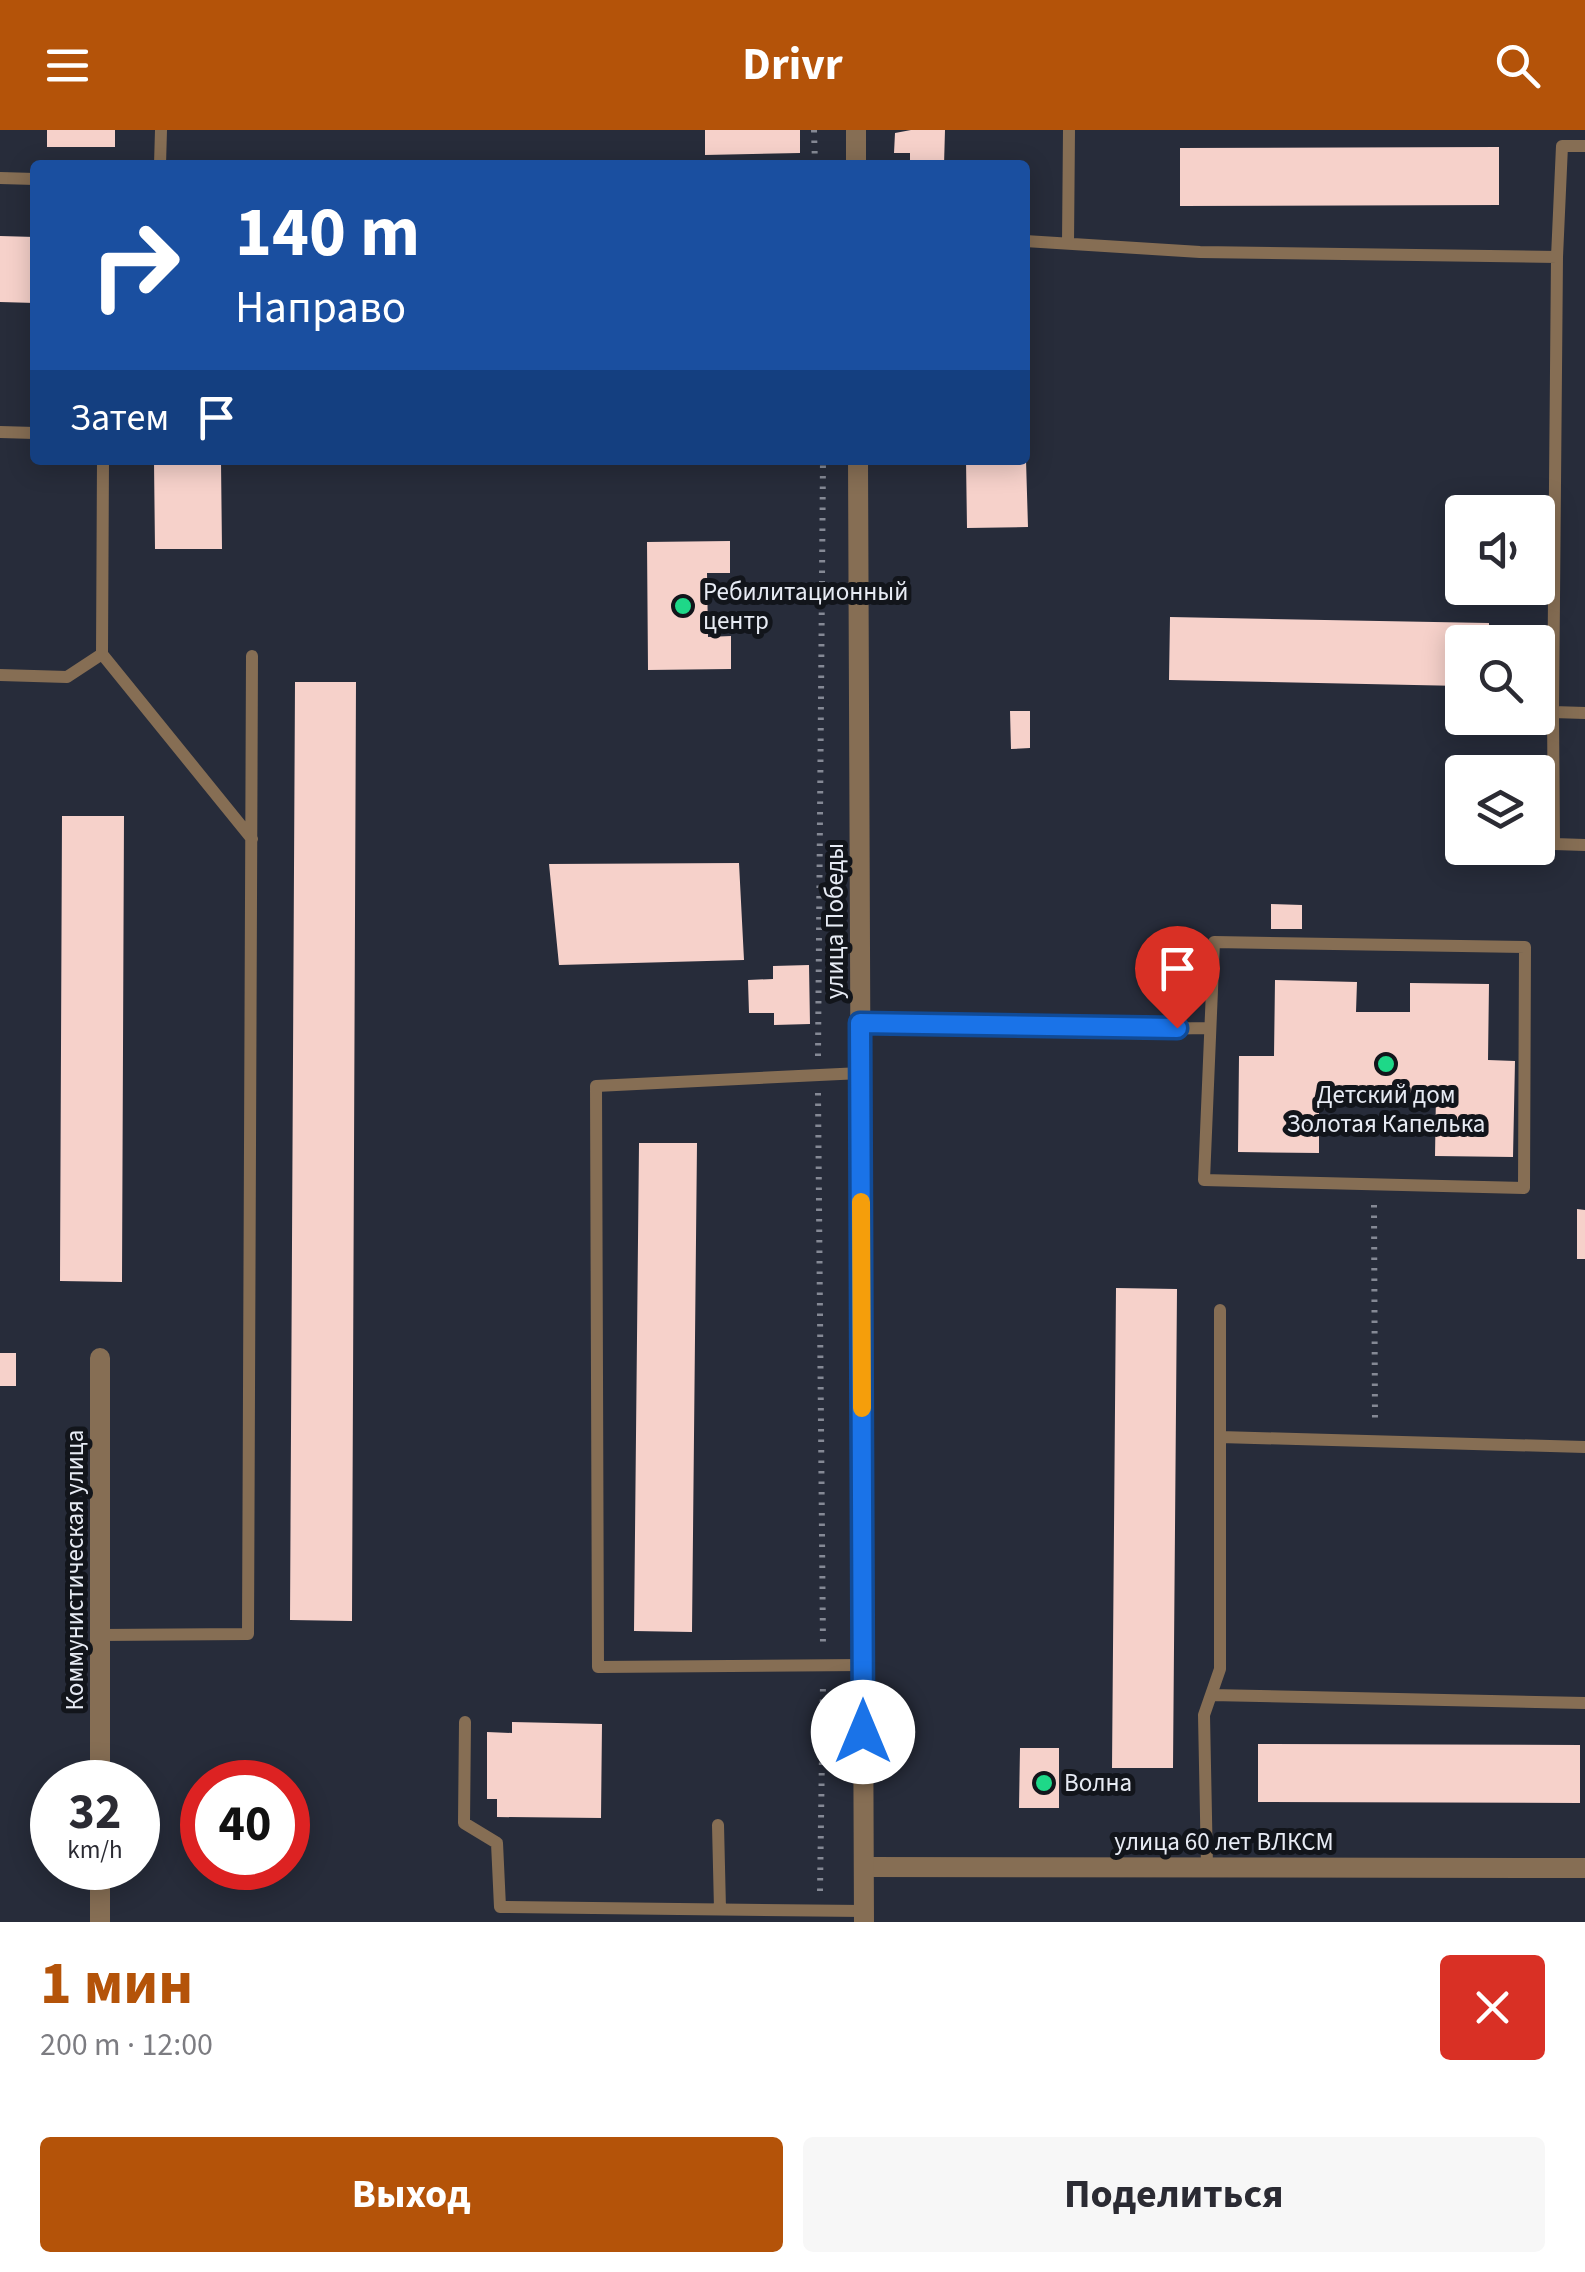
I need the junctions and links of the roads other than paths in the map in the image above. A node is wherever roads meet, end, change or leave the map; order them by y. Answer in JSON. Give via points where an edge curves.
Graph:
{"nodes":[{"id":1,"x":161,"y":130,"type":"edge"},
{"id":2,"x":856,"y":130,"type":"edge"},
{"id":3,"x":1068,"y":130,"type":"edge"},
{"id":4,"x":1585,"y":146,"type":"edge"},
{"id":5,"x":160,"y":160,"type":"edge"},
{"id":6,"x":856,"y":160,"type":"edge"},
{"id":7,"x":0,"y":178,"type":"edge"},
{"id":8,"x":30,"y":179,"type":"edge"},
{"id":9,"x":1030,"y":241,"type":"edge"},
{"id":10,"x":1068,"y":244,"type":"junction"},
{"id":11,"x":1557,"y":257,"type":"junction"},
{"id":12,"x":0,"y":432,"type":"edge"},
{"id":13,"x":30,"y":432,"type":"edge"},
{"id":14,"x":103,"y":465,"type":"edge"},
{"id":15,"x":858,"y":465,"type":"edge"},
{"id":16,"x":1554,"y":625,"type":"edge"},
{"id":17,"x":102,"y":654,"type":"junction"},
{"id":18,"x":252,"y":656,"type":"dead end"},
{"id":19,"x":0,"y":675,"type":"edge"},
{"id":20,"x":1555,"y":712,"type":"edge"},
{"id":21,"x":1585,"y":713,"type":"edge"},
{"id":22,"x":1553,"y":735,"type":"edge"},
{"id":23,"x":252,"y":839,"type":"junction"},
{"id":24,"x":1585,"y":846,"type":"edge"},
{"id":25,"x":860,"y":1023,"type":"junction"},
{"id":26,"x":1208,"y":1028,"type":"junction"},
{"id":27,"x":860,"y":1073,"type":"junction"},
{"id":28,"x":1220,"y":1310,"type":"dead end"},
{"id":29,"x":100,"y":1358,"type":"dead end"},
{"id":30,"x":1220,"y":1437,"type":"junction"},
{"id":31,"x":1585,"y":1446,"type":"edge"},
{"id":32,"x":100,"y":1635,"type":"junction"},
{"id":33,"x":863,"y":1665,"type":"junction"},
{"id":34,"x":1211,"y":1696,"type":"junction"},
{"id":35,"x":1585,"y":1703,"type":"edge"},
{"id":36,"x":464,"y":1722,"type":"dead end"},
{"id":37,"x":100,"y":1760,"type":"edge"},
{"id":38,"x":718,"y":1825,"type":"dead end"},
{"id":39,"x":864,"y":1867,"type":"junction"},
{"id":40,"x":1206,"y":1867,"type":"junction"},
{"id":41,"x":1585,"y":1868,"type":"edge"},
{"id":42,"x":100,"y":1890,"type":"edge"},
{"id":43,"x":720,"y":1909,"type":"junction"},
{"id":44,"x":864,"y":1916,"type":"edge"},
{"id":45,"x":100,"y":1922,"type":"edge"}],
"edges":[{"from":1,"to":5,"type":"lane"},
{"from":2,"to":6,"type":"street"},
{"from":3,"to":10,"type":"lane"},
{"from":4,"to":11,"type":"lane","via":[[1562,146]]},
{"from":7,"to":8,"type":"lane"},
{"from":9,"to":10,"type":"lane"},
{"from":10,"to":11,"type":"lane"},
{"from":11,"to":16,"type":"lane"},
{"from":12,"to":13,"type":"lane"},
{"from":14,"to":17,"type":"lane"},
{"from":15,"to":25,"type":"street","name":"улица Победы"},
{"from":17,"to":19,"type":"lane","via":[[67,677]]},
{"from":17,"to":23,"type":"lane"},
{"from":18,"to":23,"type":"lane"},
{"from":20,"to":21,"type":"lane"},
{"from":22,"to":24,"type":"lane","via":[[1554,844]]},
{"from":23,"to":32,"type":"lane","via":[[248,1634]]},
{"from":25,"to":26,"type":"lane"},
{"from":25,"to":27,"type":"street","name":"улица Победы"},
{"from":26,"to":26,"type":"lane","via":[[1214,942],[1525,947],[1524,1188],[1204,1180]]},
{"from":27,"to":33,"type":"street","name":"улица Победы"},
{"from":27,"to":33,"type":"lane","via":[[596,1086],[598,1667]]},
{"from":28,"to":30,"type":"lane"},
{"from":29,"to":32,"type":"street","name":"Коммунистическая улица"},
{"from":30,"to":31,"type":"lane"},
{"from":30,"to":34,"type":"lane","via":[[1220,1669]]},
{"from":32,"to":37,"type":"street","name":"Коммунистическая улица"},
{"from":33,"to":39,"type":"street","name":"улица Победы"},
{"from":34,"to":35,"type":"lane"},
{"from":34,"to":40,"type":"lane","via":[[1204,1715]]},
{"from":36,"to":43,"type":"lane","via":[[464,1822],[498,1843],[500,1907]]},
{"from":38,"to":43,"type":"lane"},
{"from":39,"to":40,"type":"street","name":"улица 60 лет ВЛКСМ"},
{"from":39,"to":44,"type":"street","name":"улица Победы"},
{"from":40,"to":41,"type":"street","name":"улица 60 лет ВЛКСМ"},
{"from":42,"to":45,"type":"street"},
{"from":43,"to":44,"type":"lane"}]}
